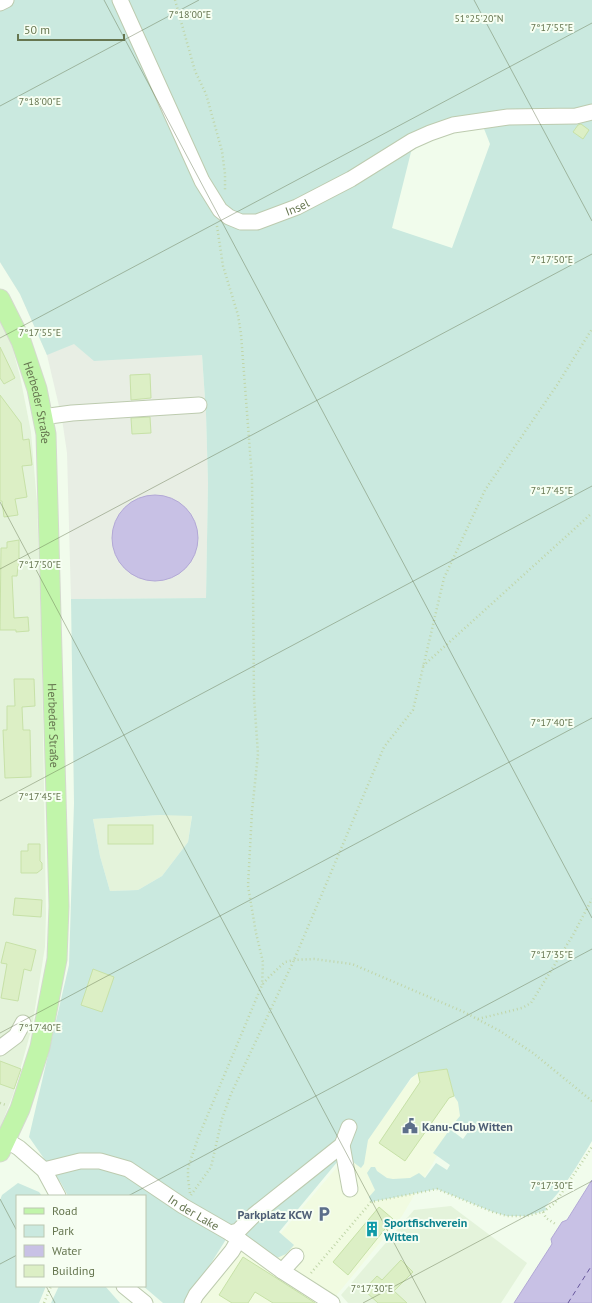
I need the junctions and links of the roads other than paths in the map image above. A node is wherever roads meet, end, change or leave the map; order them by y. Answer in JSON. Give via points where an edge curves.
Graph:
{"nodes":[{"id":1,"x":6,"y":0,"type":"edge"},
{"id":2,"x":120,"y":0,"type":"edge"},
{"id":3,"x":0,"y":3,"type":"edge"},
{"id":4,"x":592,"y":112,"type":"edge"},
{"id":5,"x":0,"y":299,"type":"edge"},
{"id":6,"x":199,"y":405,"type":"dead end"},
{"id":7,"x":42,"y":417,"type":"junction"},
{"id":8,"x":23,"y":1023,"type":"dead end"},
{"id":9,"x":0,"y":1048,"type":"edge"},
{"id":10,"x":349,"y":1127,"type":"dead end"},
{"id":11,"x":342,"y":1145,"type":"junction"},
{"id":12,"x":3,"y":1146,"type":"edge"},
{"id":13,"x":44,"y":1170,"type":"junction"},
{"id":14,"x":350,"y":1188,"type":"dead end"},
{"id":15,"x":57,"y":1195,"type":"edge"},
{"id":16,"x":234,"y":1236,"type":"junction"},
{"id":17,"x":296,"y":1256,"type":"dead end"},
{"id":18,"x":282,"y":1271,"type":"junction"},
{"id":19,"x":125,"y":1287,"type":"edge"},
{"id":20,"x":145,"y":1303,"type":"edge"},
{"id":21,"x":192,"y":1303,"type":"edge"},
{"id":22,"x":332,"y":1303,"type":"edge"}],
"edges":[{"from":1,"to":3,"type":"street"},
{"from":2,"to":4,"type":"street","name":"Insel","via":[[202,181],[220,210],[241,222],[257,222],[271,218],[310,201],[352,179],[412,141],[453,125],[508,117],[576,116]]},
{"from":5,"to":7,"type":"main road","name":"Herbeder Straße","via":[[21,341],[38,389]]},
{"from":6,"to":7,"type":"street"},
{"from":7,"to":12,"type":"main road","name":"Herbeder Straße","via":[[46,442],[58,851],[57,959],[40,1047],[20,1108]]},
{"from":8,"to":9,"type":"street","via":[[16,1036]]},
{"from":10,"to":11,"type":"street"},
{"from":11,"to":14,"type":"street"},
{"from":11,"to":16,"type":"street","via":[[254,1215]]},
{"from":12,"to":13,"type":"street","via":[[19,1148]]},
{"from":13,"to":15,"type":"street"},
{"from":13,"to":16,"type":"street","name":"In der Lake","via":[[80,1161],[100,1161],[128,1169]]},
{"from":16,"to":18,"type":"street","name":"In der Lake"},
{"from":16,"to":21,"type":"street","via":[[232,1251]]},
{"from":17,"to":18,"type":"street"},
{"from":18,"to":22,"type":"street","name":"In der Lake"},
{"from":19,"to":20,"type":"street"}]}
